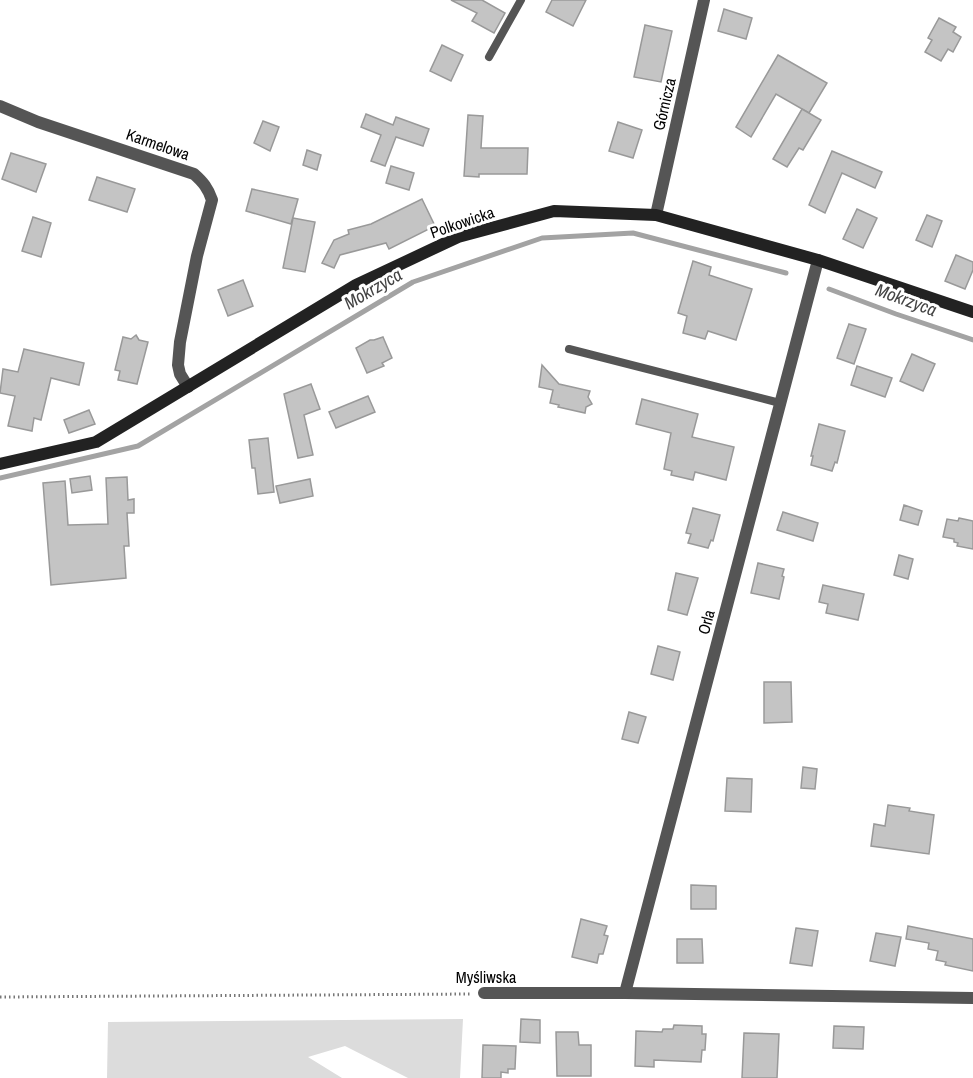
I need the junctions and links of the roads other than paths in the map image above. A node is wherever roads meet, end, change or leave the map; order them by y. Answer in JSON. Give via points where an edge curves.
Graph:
{"nodes":[{"id":1,"x":521,"y":0,"type":"edge"},
{"id":2,"x":704,"y":0,"type":"edge"},
{"id":3,"x":489,"y":57,"type":"dead end"},
{"id":4,"x":0,"y":106,"type":"edge"},
{"id":5,"x":656,"y":216,"type":"junction"},
{"id":6,"x":818,"y":260,"type":"junction"},
{"id":7,"x":973,"y":312,"type":"edge"},
{"id":8,"x":569,"y":349,"type":"dead end"},
{"id":9,"x":188,"y":387,"type":"junction"},
{"id":10,"x":780,"y":403,"type":"junction"},
{"id":11,"x":0,"y":464,"type":"edge"},
{"id":12,"x":484,"y":993,"type":"road end"},
{"id":13,"x":625,"y":993,"type":"junction"},
{"id":14,"x":973,"y":998,"type":"edge"}],
"edges":[{"from":1,"to":3,"type":"lane"},
{"from":2,"to":5,"type":"street","name":"Górnicza"},
{"from":4,"to":9,"type":"street","name":"Karmelowa","via":[[194,174],[209,190],[212,200],[180,342],[178,365]]},
{"from":5,"to":6,"type":"street","name":"Polkowicka"},
{"from":5,"to":9,"type":"street","name":"Polkowicka","via":[[554,211],[458,237],[356,285]]},
{"from":6,"to":7,"type":"street","name":"Polkowicka"},
{"from":6,"to":10,"type":"street","name":"Orla"},
{"from":8,"to":10,"type":"lane"},
{"from":9,"to":11,"type":"street","name":"Polkowicka","via":[[96,442]]},
{"from":10,"to":13,"type":"street","name":"Orla"},
{"from":12,"to":13,"type":"street","name":"Myśliwska"},
{"from":13,"to":14,"type":"street","name":"Myśliwska"}]}
